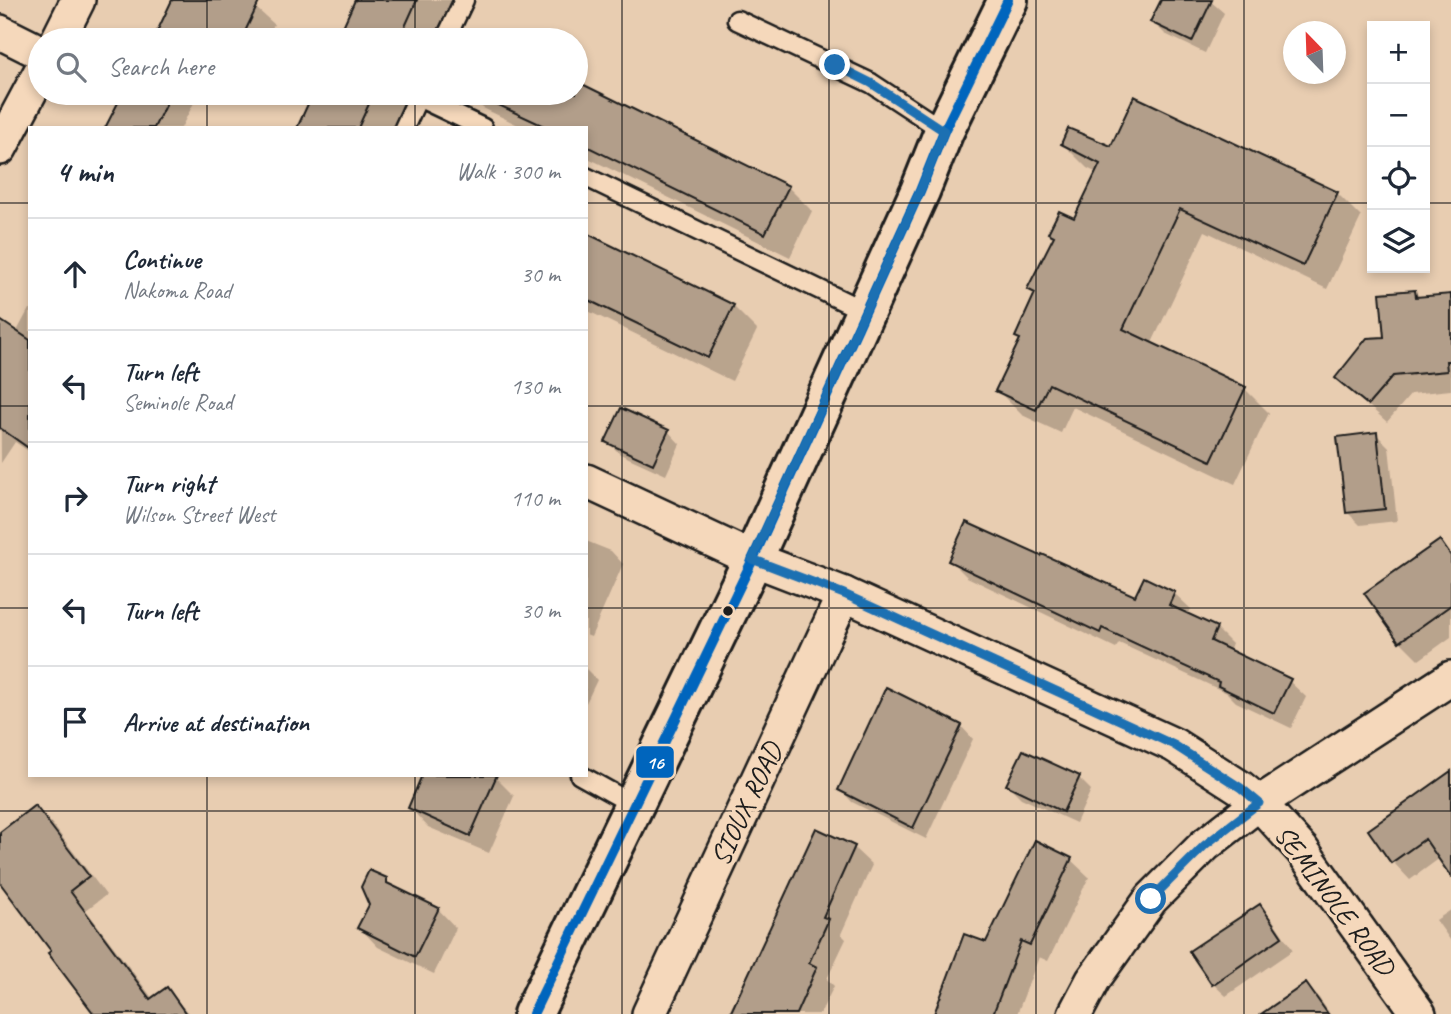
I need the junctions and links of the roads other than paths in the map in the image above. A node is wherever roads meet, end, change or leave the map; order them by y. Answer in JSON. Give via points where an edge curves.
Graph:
{"nodes":[{"id":1,"x":78,"y":0,"type":"edge"},
{"id":2,"x":464,"y":0,"type":"edge"},
{"id":3,"x":1008,"y":0,"type":"edge"},
{"id":4,"x":737,"y":20,"type":"dead end"},
{"id":5,"x":64,"y":28,"type":"edge"},
{"id":6,"x":451,"y":28,"type":"edge"},
{"id":7,"x":0,"y":32,"type":"edge"},
{"id":8,"x":28,"y":46,"type":"edge"},
{"id":9,"x":28,"y":96,"type":"edge"},
{"id":10,"x":414,"y":105,"type":"edge"},
{"id":11,"x":438,"y":105,"type":"edge"},
{"id":12,"x":405,"y":126,"type":"edge"},
{"id":13,"x":479,"y":126,"type":"edge"},
{"id":14,"x":944,"y":131,"type":"junction"},
{"id":15,"x":0,"y":148,"type":"edge"},
{"id":16,"x":588,"y":178,"type":"edge"},
{"id":17,"x":864,"y":310,"type":"junction"},
{"id":18,"x":588,"y":482,"type":"edge"},
{"id":19,"x":752,"y":559,"type":"junction"},
{"id":20,"x":844,"y":594,"type":"junction"},
{"id":21,"x":1451,"y":678,"type":"edge"},
{"id":22,"x":584,"y":777,"type":"edge"},
{"id":23,"x":1259,"y":803,"type":"junction"},
{"id":24,"x":634,"y":805,"type":"junction"},
{"id":25,"x":533,"y":1014,"type":"edge"},
{"id":26,"x":649,"y":1014,"type":"edge"},
{"id":27,"x":1075,"y":1014,"type":"edge"},
{"id":28,"x":1419,"y":1014,"type":"edge"}],
"edges":[{"from":1,"to":5,"type":"street"},
{"from":2,"to":6,"type":"lane"},
{"from":3,"to":14,"type":"main road"},
{"from":4,"to":14,"type":"lane","via":[[871,83]]},
{"from":7,"to":8,"type":"street"},
{"from":9,"to":15,"type":"street"},
{"from":10,"to":12,"type":"lane"},
{"from":11,"to":13,"type":"lane"},
{"from":14,"to":17,"type":"main road"},
{"from":16,"to":17,"type":"lane"},
{"from":17,"to":19,"type":"main road"},
{"from":18,"to":19,"type":"street","name":"SEMINOLE ROAD"},
{"from":19,"to":20,"type":"street","name":"SEMINOLE ROAD"},
{"from":19,"to":24,"type":"main road"},
{"from":20,"to":23,"type":"street","name":"SEMINOLE ROAD","via":[[1174,745]]},
{"from":20,"to":26,"type":"street","name":"SIOUX ROAD"},
{"from":21,"to":23,"type":"street"},
{"from":22,"to":24,"type":"lane"},
{"from":23,"to":27,"type":"street","via":[[1205,845],[1151,899],[1093,980]]},
{"from":23,"to":28,"type":"street","name":"SEMINOLE ROAD","via":[[1302,850]]},
{"from":24,"to":25,"type":"main road"}]}
